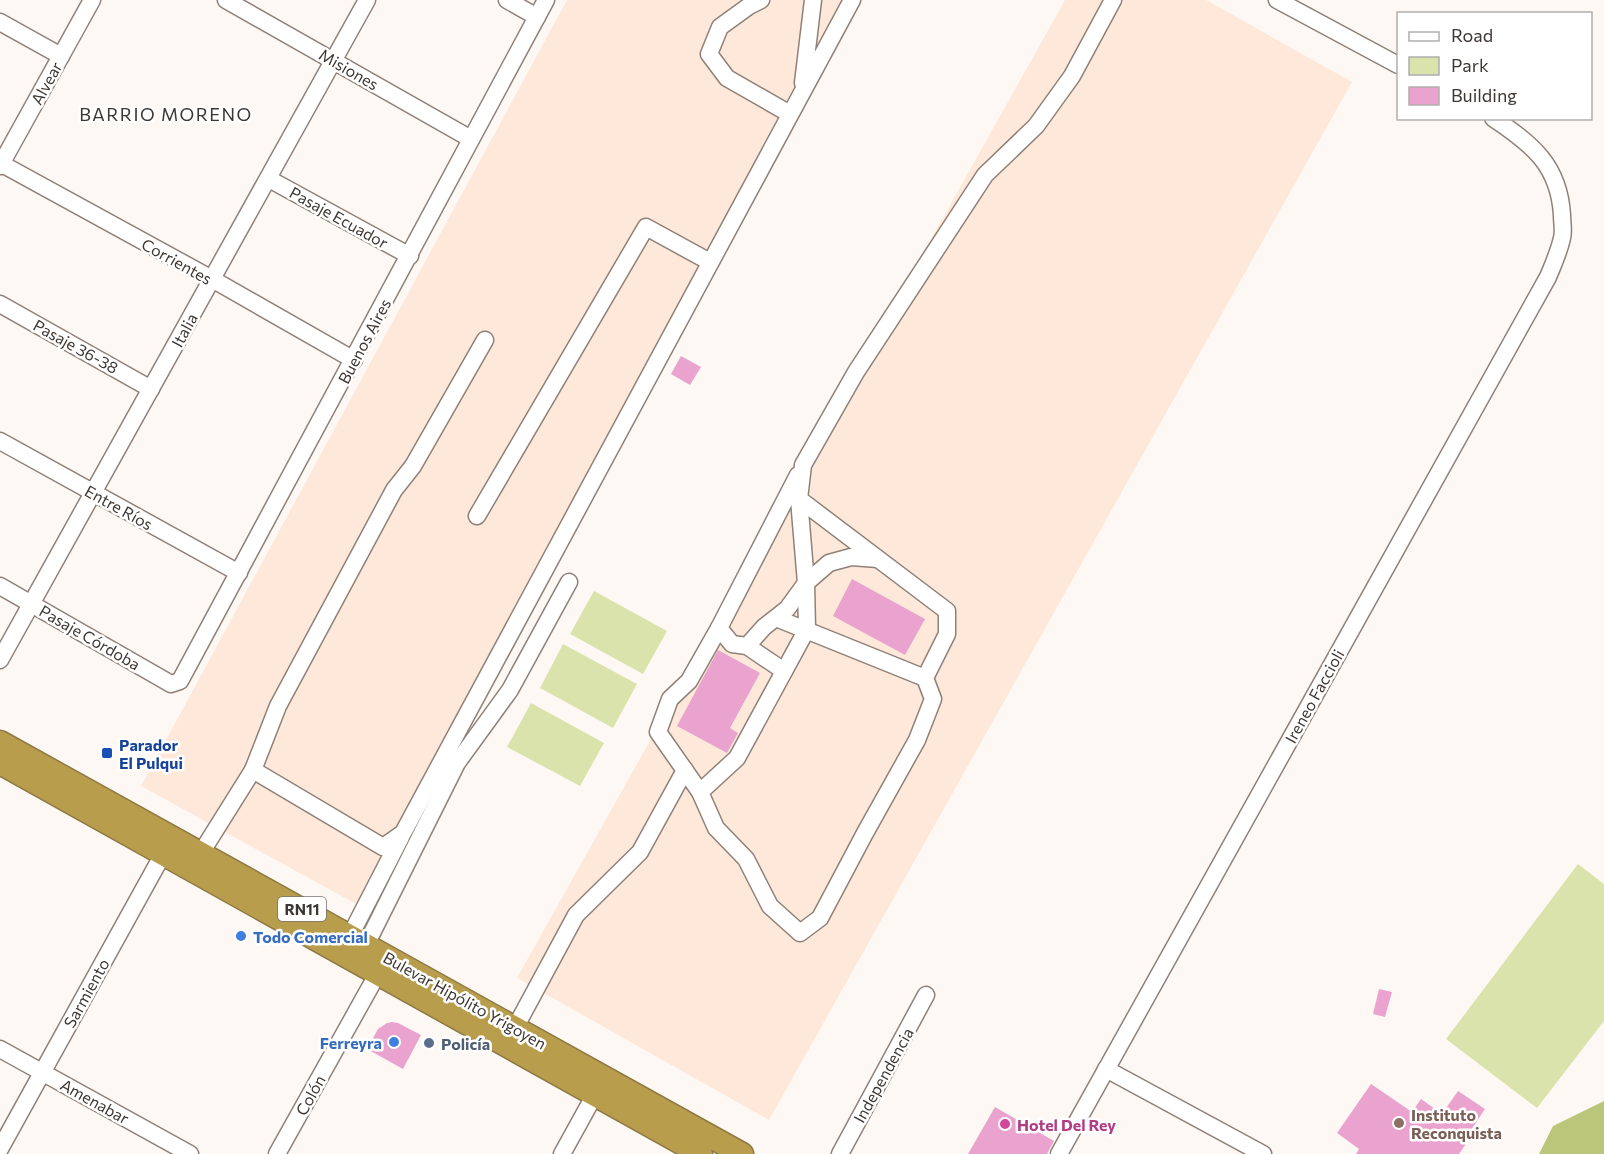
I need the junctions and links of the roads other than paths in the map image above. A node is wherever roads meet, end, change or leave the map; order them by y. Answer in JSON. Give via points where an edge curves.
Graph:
{"nodes":[{"id":1,"x":92,"y":0,"type":"edge"},
{"id":2,"x":226,"y":0,"type":"edge"},
{"id":3,"x":367,"y":0,"type":"edge"},
{"id":4,"x":507,"y":0,"type":"edge"},
{"id":5,"x":546,"y":0,"type":"edge"},
{"id":6,"x":762,"y":0,"type":"edge"},
{"id":7,"x":813,"y":0,"type":"edge"},
{"id":8,"x":852,"y":0,"type":"edge"},
{"id":9,"x":1113,"y":0,"type":"edge"},
{"id":10,"x":1277,"y":0,"type":"edge"},
{"id":11,"x":537,"y":17,"type":"junction"},
{"id":12,"x":0,"y":22,"type":"edge"},
{"id":13,"x":61,"y":56,"type":"junction"},
{"id":14,"x":334,"y":60,"type":"junction"},
{"id":15,"x":1397,"y":64,"type":"edge"},
{"id":16,"x":802,"y":92,"type":"junction"},
{"id":17,"x":790,"y":114,"type":"junction"},
{"id":18,"x":1496,"y":120,"type":"edge"},
{"id":19,"x":471,"y":139,"type":"junction"},
{"id":20,"x":0,"y":165,"type":"edge"},
{"id":21,"x":268,"y":179,"type":"junction"},
{"id":22,"x":410,"y":256,"type":"junction"},
{"id":23,"x":710,"y":262,"type":"junction"},
{"id":24,"x":212,"y":279,"type":"junction"},
{"id":25,"x":0,"y":304,"type":"edge"},
{"id":26,"x":485,"y":340,"type":"dead end"},
{"id":27,"x":354,"y":360,"type":"junction"},
{"id":28,"x":151,"y":389,"type":"junction"},
{"id":29,"x":0,"y":441,"type":"edge"},
{"id":30,"x":803,"y":465,"type":"junction"},
{"id":31,"x":93,"y":493,"type":"junction"},
{"id":32,"x":799,"y":499,"type":"junction"},
{"id":33,"x":477,"y":516,"type":"dead end"},
{"id":34,"x":879,"y":559,"type":"junction"},
{"id":35,"x":239,"y":573,"type":"junction"},
{"id":36,"x":569,"y":582,"type":"dead end"},
{"id":37,"x":806,"y":583,"type":"junction"},
{"id":38,"x":0,"y":586,"type":"edge"},
{"id":39,"x":32,"y":603,"type":"junction"},
{"id":40,"x":776,"y":618,"type":"junction"},
{"id":41,"x":719,"y":628,"type":"junction"},
{"id":42,"x":807,"y":629,"type":"junction"},
{"id":43,"x":747,"y":646,"type":"junction"},
{"id":44,"x":0,"y":660,"type":"edge"},
{"id":45,"x":784,"y":671,"type":"junction"},
{"id":46,"x":925,"y":678,"type":"junction"},
{"id":47,"x":180,"y":681,"type":"joint"},
{"id":48,"x":0,"y":742,"type":"edge"},
{"id":49,"x":0,"y":763,"type":"edge"},
{"id":50,"x":253,"y":770,"type":"junction"},
{"id":51,"x":685,"y":770,"type":"junction"},
{"id":52,"x":700,"y":792,"type":"junction"},
{"id":53,"x":403,"y":833,"type":"junction"},
{"id":54,"x":168,"y":846,"type":"junction"},
{"id":55,"x":201,"y":853,"type":"junction"},
{"id":56,"x":358,"y":940,"type":"junction"},
{"id":57,"x":378,"y":973,"type":"junction"},
{"id":58,"x":926,"y":995,"type":"dead end"},
{"id":59,"x":515,"y":1028,"type":"junction"},
{"id":60,"x":0,"y":1049,"type":"edge"},
{"id":61,"x":1106,"y":1069,"type":"junction"},
{"id":62,"x":42,"y":1072,"type":"junction"},
{"id":63,"x":597,"y":1091,"type":"junction"},
{"id":64,"x":0,"y":1149,"type":"edge"},
{"id":65,"x":190,"y":1154,"type":"edge"},
{"id":66,"x":277,"y":1154,"type":"edge"},
{"id":67,"x":562,"y":1154,"type":"edge"},
{"id":68,"x":701,"y":1154,"type":"edge"},
{"id":69,"x":742,"y":1154,"type":"edge"},
{"id":70,"x":840,"y":1154,"type":"edge"},
{"id":71,"x":1059,"y":1154,"type":"edge"},
{"id":72,"x":1263,"y":1154,"type":"edge"}],
"edges":[{"from":1,"to":13,"type":"street","name":"Alvear"},
{"from":2,"to":14,"type":"street","name":"Misiones"},
{"from":3,"to":14,"type":"street","name":"Italia"},
{"from":4,"to":11,"type":"street"},
{"from":5,"to":11,"type":"street","name":"Buenos Aires"},
{"from":6,"to":17,"type":"street","via":[[720,27],[710,54],[727,78]]},
{"from":7,"to":16,"type":"street"},
{"from":8,"to":16,"type":"street"},
{"from":9,"to":30,"type":"street","via":[[1072,76],[1036,126],[985,175],[856,372]]},
{"from":10,"to":15,"type":"street"},
{"from":11,"to":19,"type":"street","name":"Buenos Aires"},
{"from":12,"to":13,"type":"street"},
{"from":13,"to":20,"type":"street","name":"Alvear"},
{"from":14,"to":19,"type":"street","name":"Misiones"},
{"from":14,"to":21,"type":"street","name":"Italia"},
{"from":16,"to":17,"type":"street"},
{"from":17,"to":23,"type":"street"},
{"from":18,"to":61,"type":"street","name":"Ireneo Faccioli","via":[[1543,158],[1555,179],[1563,236],[1548,278]]},
{"from":19,"to":22,"type":"street","name":"Buenos Aires"},
{"from":20,"to":24,"type":"street","name":"Corrientes"},
{"from":21,"to":22,"type":"street","name":"Pasaje Ecuador"},
{"from":21,"to":24,"type":"street","name":"Italia"},
{"from":22,"to":27,"type":"street","name":"Buenos Aires"},
{"from":23,"to":33,"type":"street","via":[[646,227]]},
{"from":23,"to":53,"type":"street"},
{"from":24,"to":27,"type":"street","name":"Corrientes"},
{"from":24,"to":28,"type":"street","name":"Italia"},
{"from":25,"to":28,"type":"street","name":"Pasaje 36-38"},
{"from":26,"to":50,"type":"street","via":[[413,466],[394,490],[278,706]]},
{"from":27,"to":35,"type":"street","name":"Buenos Aires"},
{"from":28,"to":31,"type":"street","name":"Italia"},
{"from":29,"to":31,"type":"street","name":"Entre Ríos"},
{"from":30,"to":32,"type":"street"},
{"from":30,"to":41,"type":"street"},
{"from":31,"to":35,"type":"street","name":"Entre Ríos"},
{"from":31,"to":39,"type":"street","name":"Italia"},
{"from":32,"to":34,"type":"street"},
{"from":32,"to":37,"type":"street"},
{"from":34,"to":37,"type":"street","via":[[851,557],[829,563]]},
{"from":34,"to":46,"type":"street","via":[[947,611],[947,634]]},
{"from":35,"to":47,"type":"street","name":"Buenos Aires"},
{"from":36,"to":56,"type":"street","via":[[510,690],[457,763]]},
{"from":37,"to":40,"type":"street"},
{"from":37,"to":42,"type":"street"},
{"from":38,"to":39,"type":"street","name":"Pasaje Córdoba"},
{"from":39,"to":44,"type":"street","name":"Italia"},
{"from":39,"to":47,"type":"street","name":"Pasaje Córdoba","via":[[171,684]]},
{"from":40,"to":42,"type":"street"},
{"from":40,"to":43,"type":"street"},
{"from":41,"to":43,"type":"street","via":[[732,644]]},
{"from":41,"to":51,"type":"street","via":[[689,681],[670,699],[658,732]]},
{"from":42,"to":45,"type":"street"},
{"from":42,"to":46,"type":"street"},
{"from":43,"to":45,"type":"street"},
{"from":45,"to":52,"type":"street","via":[[737,758]]},
{"from":46,"to":52,"type":"street","via":[[933,699],[917,740],[820,918],[800,933],[770,906],[746,859],[716,828]]},
{"from":48,"to":54,"type":"highway","name":"Bulevar Hipólito Yrigoyen","number":"RN11"},
{"from":49,"to":54,"type":"highway","name":"Bulevar Hipólito Yrigoyen","number":"RN11"},
{"from":50,"to":53,"type":"street","via":[[383,847]]},
{"from":50,"to":55,"type":"street"},
{"from":51,"to":52,"type":"street"},
{"from":51,"to":59,"type":"street","via":[[640,852],[576,915]]},
{"from":53,"to":56,"type":"street"},
{"from":54,"to":55,"type":"highway","name":"Bulevar Hipólito Yrigoyen","number":"RN11"},
{"from":54,"to":57,"type":"highway","name":"Bulevar Hipólito Yrigoyen","number":"RN11"},
{"from":54,"to":62,"type":"street","name":"Sarmiento"},
{"from":55,"to":56,"type":"highway","name":"Bulevar Hipólito Yrigoyen","number":"RN11"},
{"from":56,"to":59,"type":"highway","name":"Bulevar Hipólito Yrigoyen","number":"RN11"},
{"from":57,"to":63,"type":"highway","name":"Bulevar Hipólito Yrigoyen","number":"RN11"},
{"from":57,"to":66,"type":"street","name":"Colón"},
{"from":58,"to":70,"type":"street","name":"Independencia"},
{"from":59,"to":63,"type":"highway","name":"Bulevar Hipólito Yrigoyen","number":"RN11"},
{"from":60,"to":62,"type":"street","name":"Amenabar"},
{"from":61,"to":71,"type":"street","name":"Ireneo Faccioli"},
{"from":61,"to":72,"type":"street"},
{"from":62,"to":64,"type":"street","name":"Sarmiento"},
{"from":62,"to":65,"type":"street","name":"Amenabar"},
{"from":63,"to":67,"type":"street"},
{"from":63,"to":68,"type":"highway","name":"Bulevar Hipólito Yrigoyen","number":"RN11"},
{"from":63,"to":69,"type":"highway","name":"Bulevar Hipólito Yrigoyen","number":"RN11"}]}
